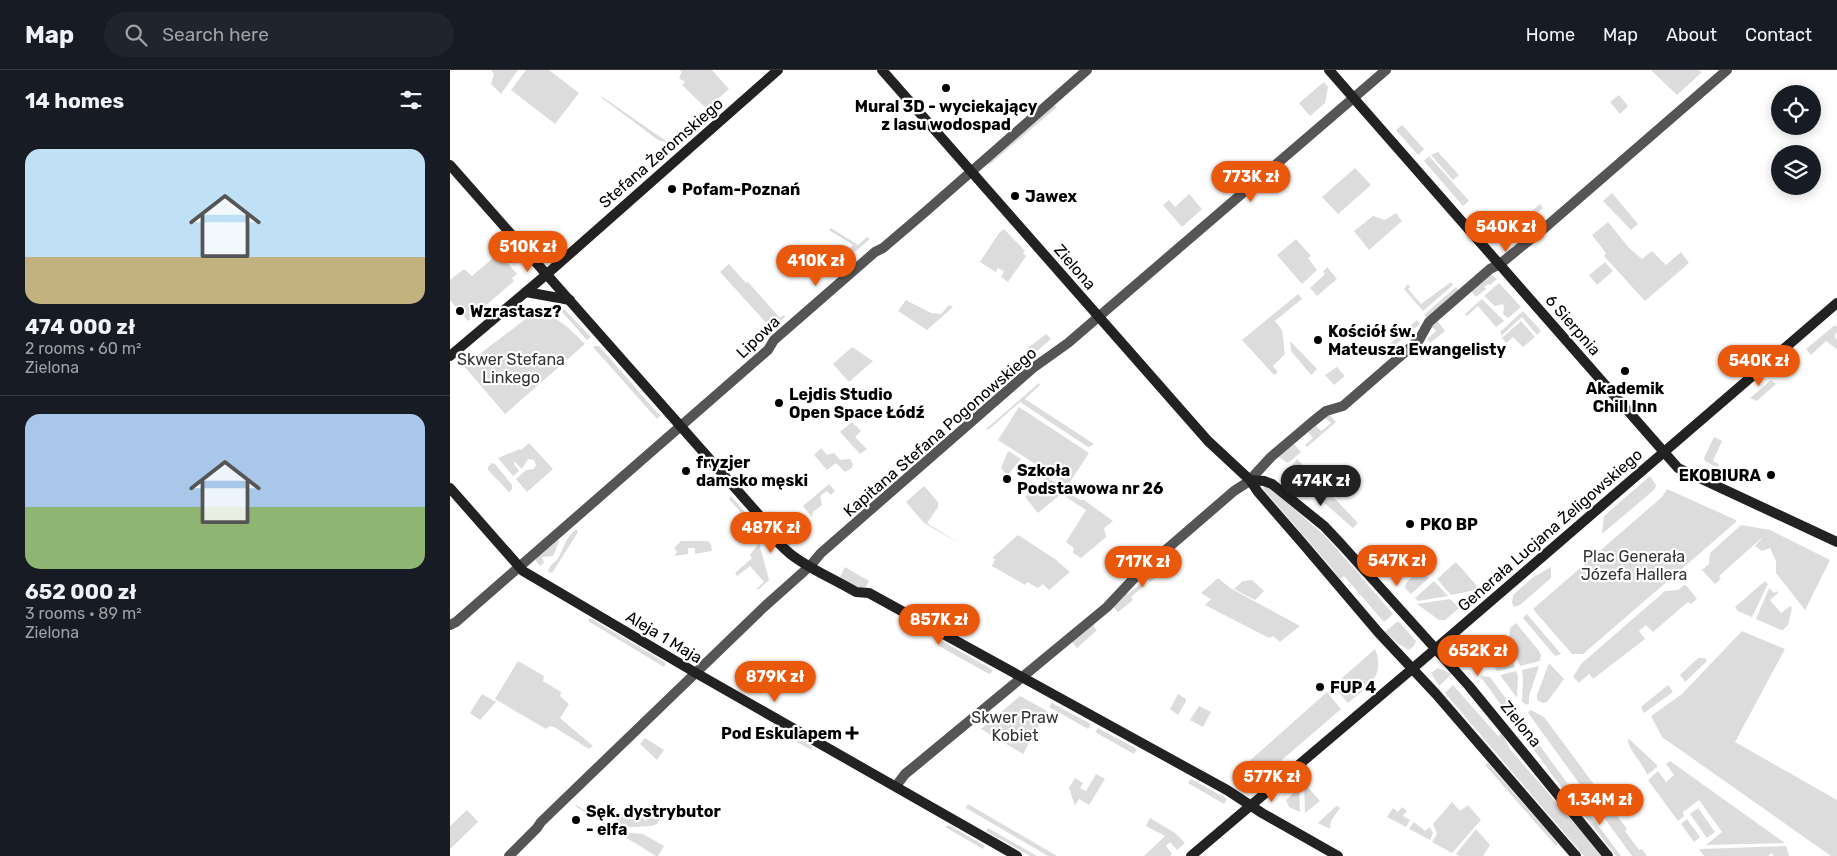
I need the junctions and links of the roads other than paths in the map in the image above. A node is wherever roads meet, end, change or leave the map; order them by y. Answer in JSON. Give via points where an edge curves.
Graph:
{"nodes":[{"id":1,"x":778,"y":70,"type":"edge"},
{"id":2,"x":882,"y":70,"type":"edge"},
{"id":3,"x":1087,"y":70,"type":"edge"},
{"id":4,"x":1329,"y":70,"type":"edge"},
{"id":5,"x":1386,"y":70,"type":"edge"},
{"id":6,"x":1727,"y":70,"type":"edge"},
{"id":7,"x":1353,"y":98,"type":"junction"},
{"id":8,"x":450,"y":165,"type":"edge"},
{"id":9,"x":971,"y":171,"type":"junction"},
{"id":10,"x":1500,"y":264,"type":"junction"},
{"id":11,"x":547,"y":274,"type":"junction"},
{"id":12,"x":526,"y":292,"type":"junction"},
{"id":13,"x":570,"y":300,"type":"junction"},
{"id":14,"x":1837,"y":303,"type":"edge"},
{"id":15,"x":1099,"y":317,"type":"junction"},
{"id":16,"x":450,"y":356,"type":"edge"},
{"id":17,"x":681,"y":426,"type":"junction"},
{"id":18,"x":1664,"y":452,"type":"junction"},
{"id":19,"x":1250,"y":480,"type":"junction"},
{"id":20,"x":450,"y":488,"type":"edge"},
{"id":21,"x":1837,"y":542,"type":"edge"},
{"id":22,"x":810,"y":566,"type":"junction"},
{"id":23,"x":518,"y":567,"type":"junction"},
{"id":24,"x":450,"y":625,"type":"edge"},
{"id":25,"x":1436,"y":648,"type":"junction"},
{"id":26,"x":1412,"y":669,"type":"junction"},
{"id":27,"x":696,"y":673,"type":"junction"},
{"id":28,"x":1022,"y":676,"type":"junction"},
{"id":29,"x":896,"y":786,"type":"junction"},
{"id":30,"x":1250,"y":805,"type":"junction"},
{"id":31,"x":509,"y":856,"type":"edge"},
{"id":32,"x":1017,"y":856,"type":"edge"},
{"id":33,"x":1191,"y":856,"type":"edge"},
{"id":34,"x":1338,"y":856,"type":"edge"},
{"id":35,"x":1576,"y":856,"type":"edge"},
{"id":36,"x":1608,"y":856,"type":"edge"}],
"edges":[{"from":1,"to":11,"type":"street","name":"Stefana Żeromskiego"},
{"from":2,"to":9,"type":"street","name":"Zielona"},
{"from":3,"to":9,"type":"street","name":"Lipowa"},
{"from":4,"to":7,"type":"street","name":"6 Sierpnia"},
{"from":5,"to":7,"type":"street","name":"Kapitana Stefana Pogonowskiego"},
{"from":6,"to":10,"type":"street"},
{"from":7,"to":10,"type":"street","name":"6 Sierpnia"},
{"from":7,"to":15,"type":"street","name":"Kapitana Stefana Pogonowskiego"},
{"from":8,"to":11,"type":"street"},
{"from":9,"to":15,"type":"street","name":"Zielona"},
{"from":9,"to":17,"type":"street","name":"Lipowa","via":[[787,328],[768,350]]},
{"from":10,"to":18,"type":"street","name":"6 Sierpnia"},
{"from":10,"to":19,"type":"street","via":[[1428,322],[1419,340],[1343,406],[1326,411],[1271,457]]},
{"from":11,"to":12,"type":"street","name":"Stefana Żeromskiego"},
{"from":11,"to":13,"type":"street"},
{"from":12,"to":13,"type":"street"},
{"from":12,"to":16,"type":"street","name":"Stefana Żeromskiego"},
{"from":13,"to":17,"type":"street"},
{"from":14,"to":18,"type":"street","name":"Generała Lucjana Żeligowskiego"},
{"from":15,"to":19,"type":"street","name":"Zielona","via":[[1208,441]]},
{"from":15,"to":22,"type":"street","name":"Kapitana Stefana Pogonowskiego","via":[[1033,368]]},
{"from":17,"to":22,"type":"street","via":[[759,514],[769,533],[785,550]]},
{"from":17,"to":23,"type":"street","name":"Lipowa"},
{"from":18,"to":21,"type":"street","name":"6 Sierpnia","via":[[1682,470]]},
{"from":18,"to":25,"type":"street","name":"Generała Lucjana Żeligowskiego"},
{"from":19,"to":25,"type":"street","name":"Zielona","via":[[1272,484],[1324,526]]},
{"from":19,"to":26,"type":"street","name":"Zielona"},
{"from":19,"to":28,"type":"street","via":[[1139,573],[1105,609]]},
{"from":20,"to":23,"type":"street","name":"Aleja 1 Maja"},
{"from":22,"to":27,"type":"street","name":"Kapitana Stefana Pogonowskiego"},
{"from":22,"to":28,"type":"street","via":[[856,592],[868,593]]},
{"from":23,"to":24,"type":"street","name":"Lipowa"},
{"from":23,"to":27,"type":"street","name":"Aleja 1 Maja"},
{"from":25,"to":26,"type":"street","name":"Generała Lucjana Żeligowskiego"},
{"from":25,"to":36,"type":"street","name":"Zielona"},
{"from":26,"to":30,"type":"street","name":"Generała Lucjana Żeligowskiego"},
{"from":26,"to":35,"type":"street","name":"Zielona"},
{"from":27,"to":29,"type":"street","name":"Aleja 1 Maja"},
{"from":27,"to":31,"type":"street","name":"Kapitana Stefana Pogonowskiego"},
{"from":28,"to":29,"type":"street","via":[[905,774]]},
{"from":28,"to":30,"type":"street"},
{"from":29,"to":32,"type":"street","name":"Aleja 1 Maja"},
{"from":30,"to":33,"type":"street","name":"Generała Lucjana Żeligowskiego"},
{"from":30,"to":34,"type":"street"}]}
